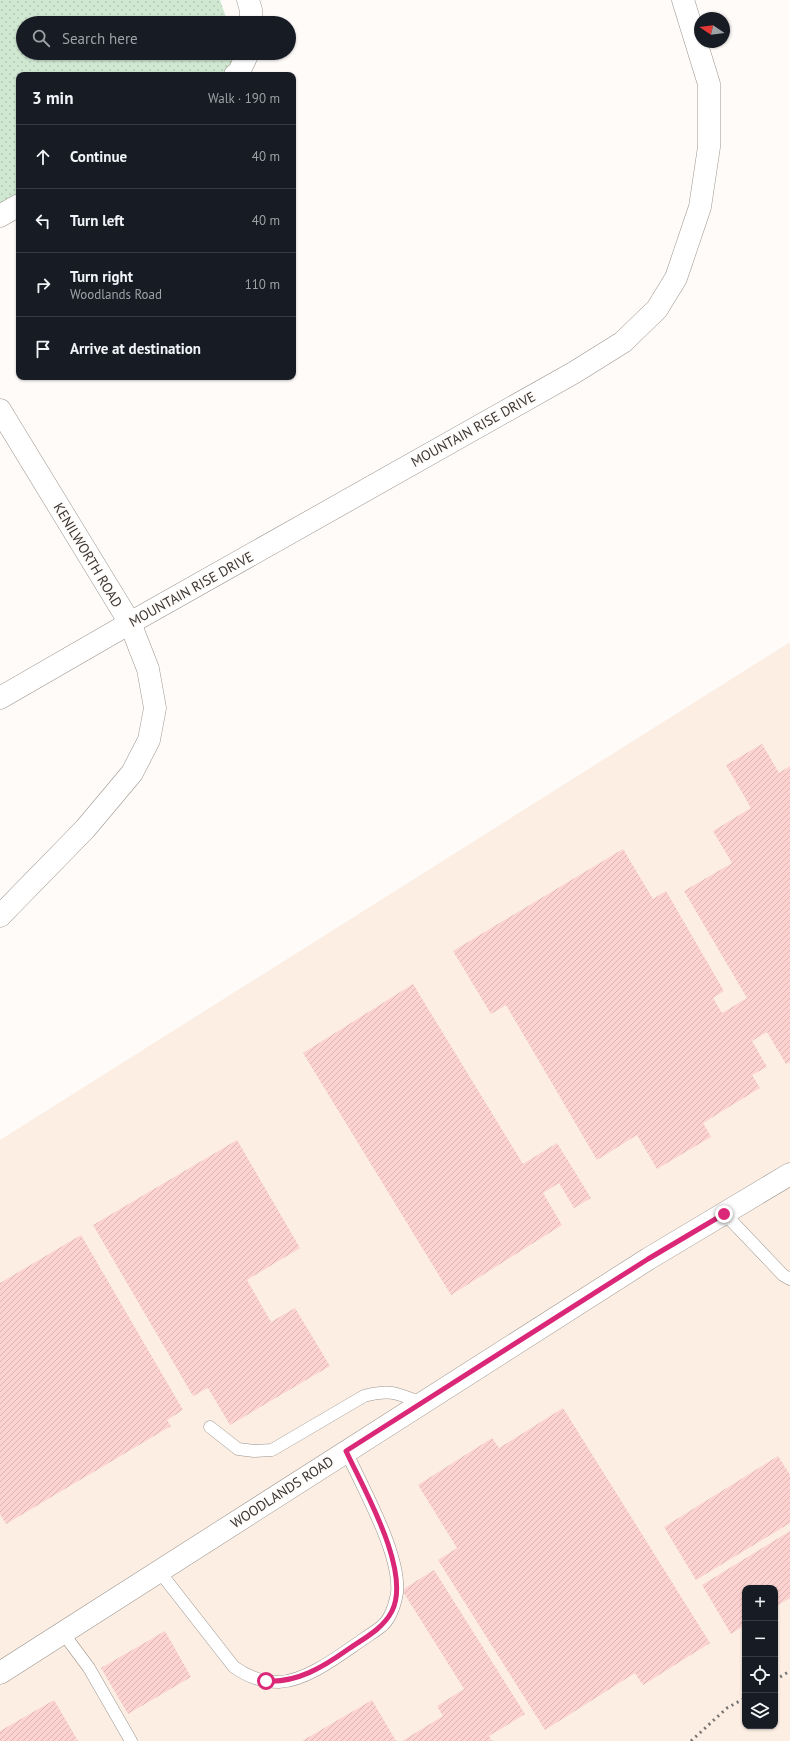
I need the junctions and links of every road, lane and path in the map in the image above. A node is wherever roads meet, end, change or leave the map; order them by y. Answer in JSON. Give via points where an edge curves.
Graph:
{"nodes":[{"id":1,"x":248,"y":0,"type":"edge"},
{"id":2,"x":683,"y":0,"type":"edge"},
{"id":3,"x":251,"y":16,"type":"edge"},
{"id":4,"x":245,"y":60,"type":"edge"},
{"id":5,"x":239,"y":72,"type":"edge"},
{"id":6,"x":16,"y":207,"type":"edge"},
{"id":7,"x":0,"y":216,"type":"edge"},
{"id":8,"x":0,"y":410,"type":"edge"},
{"id":9,"x":130,"y":623,"type":"junction"},
{"id":10,"x":0,"y":698,"type":"edge"},
{"id":11,"x":0,"y":916,"type":"edge"},
{"id":12,"x":790,"y":1174,"type":"edge"},
{"id":13,"x":724,"y":1214,"type":"junction"},
{"id":14,"x":790,"y":1279,"type":"edge"},
{"id":15,"x":421,"y":1403,"type":"junction"},
{"id":16,"x":210,"y":1427,"type":"dead end"},
{"id":17,"x":346,"y":1451,"type":"junction"},
{"id":18,"x":159,"y":1571,"type":"junction"},
{"id":19,"x":63,"y":1633,"type":"junction"},
{"id":20,"x":0,"y":1673,"type":"edge"},
{"id":21,"x":131,"y":1741,"type":"edge"}],
"edges":[{"from":1,"to":3,"type":"street"},
{"from":2,"to":9,"type":"street","name":"MOUNTAIN RISE DRIVE","via":[[709,84],[709,147],[700,207],[676,278],[657,309],[623,342],[575,372]]},
{"from":4,"to":5,"type":"street"},
{"from":6,"to":7,"type":"street"},
{"from":8,"to":9,"type":"street","name":"KENILWORTH ROAD"},
{"from":9,"to":10,"type":"street","name":"MOUNTAIN RISE DRIVE"},
{"from":9,"to":11,"type":"street","name":"KENILWORTH ROAD","via":[[148,669],[154,700],[149,740],[132,773],[95,818]]},
{"from":12,"to":13,"type":"street","name":"WOODLANDS ROAD"},
{"from":13,"to":14,"type":"lane","via":[[783,1275]]},
{"from":13,"to":15,"type":"street","name":"WOODLANDS ROAD","via":[[648,1259]]},
{"from":15,"to":16,"type":"lane","via":[[394,1392],[364,1396],[272,1450],[238,1449]]},
{"from":15,"to":17,"type":"street","name":"WOODLANDS ROAD"},
{"from":17,"to":18,"type":"street","name":"WOODLANDS ROAD"},
{"from":17,"to":18,"type":"lane","via":[[388,1542],[395,1568],[397,1592],[393,1610],[383,1625],[335,1658],[299,1678],[280,1682],[248,1677],[234,1667]]},
{"from":18,"to":19,"type":"street","name":"WOODLANDS ROAD"},
{"from":19,"to":20,"type":"street","name":"WOODLANDS ROAD"},
{"from":19,"to":21,"type":"lane","via":[[89,1668]]}]}
